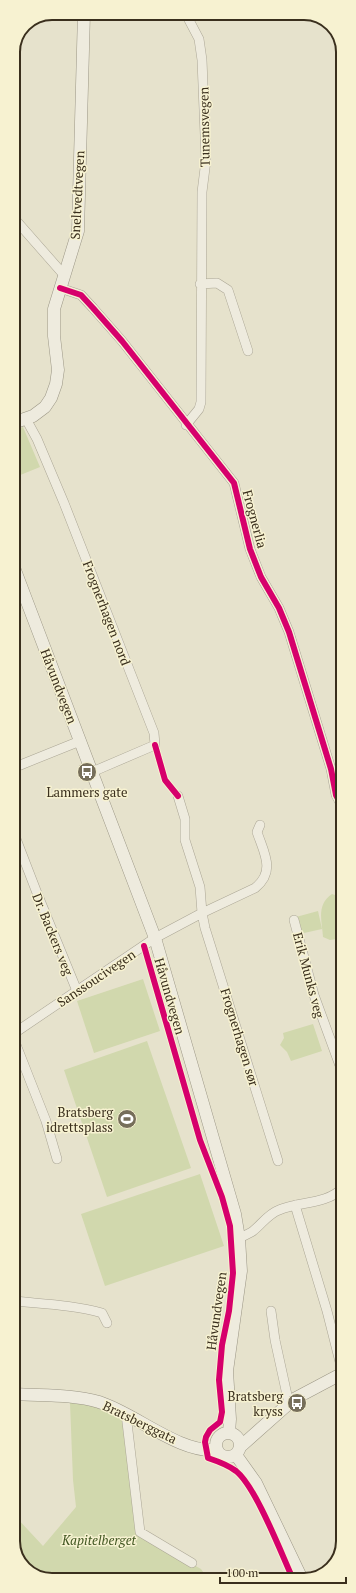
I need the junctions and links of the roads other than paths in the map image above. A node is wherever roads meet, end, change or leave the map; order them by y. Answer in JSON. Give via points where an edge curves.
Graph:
{"nodes":[{"id":1,"x":84,"y":20,"type":"edge"},
{"id":2,"x":189,"y":20,"type":"dead end"},
{"id":3,"x":20,"y":226,"type":"edge"},
{"id":4,"x":64,"y":275,"type":"junction"},
{"id":5,"x":200,"y":284,"type":"junction"},
{"id":6,"x":60,"y":288,"type":"junction"},
{"id":7,"x":248,"y":351,"type":"dead end"},
{"id":8,"x":26,"y":419,"type":"junction"},
{"id":9,"x":20,"y":421,"type":"edge"},
{"id":10,"x":186,"y":425,"type":"junction"},
{"id":11,"x":20,"y":583,"type":"edge"},
{"id":12,"x":80,"y":741,"type":"junction"},
{"id":13,"x":20,"y":765,"type":"edge"},
{"id":14,"x":92,"y":772,"type":"junction"},
{"id":15,"x":178,"y":796,"type":"dead end"},
{"id":16,"x":336,"y":796,"type":"edge"},
{"id":17,"x":260,"y":826,"type":"dead end"},
{"id":18,"x":20,"y":851,"type":"edge"},
{"id":19,"x":202,"y":913,"type":"junction"},
{"id":20,"x":294,"y":920,"type":"dead end"},
{"id":21,"x":155,"y":938,"type":"junction"},
{"id":22,"x":77,"y":990,"type":"junction"},
{"id":23,"x":20,"y":1030,"type":"edge"},
{"id":24,"x":20,"y":1053,"type":"edge"},
{"id":25,"x":336,"y":1055,"type":"edge"},
{"id":26,"x":57,"y":1159,"type":"dead end"},
{"id":27,"x":278,"y":1162,"type":"dead end"},
{"id":28,"x":336,"y":1194,"type":"edge"},
{"id":29,"x":295,"y":1205,"type":"junction"},
{"id":30,"x":239,"y":1238,"type":"junction"},
{"id":31,"x":20,"y":1302,"type":"edge"},
{"id":32,"x":271,"y":1311,"type":"dead end"},
{"id":33,"x":107,"y":1323,"type":"dead end"},
{"id":34,"x":336,"y":1346,"type":"edge"},
{"id":35,"x":336,"y":1377,"type":"edge"},
{"id":36,"x":20,"y":1394,"type":"edge"},
{"id":37,"x":289,"y":1404,"type":"junction"},
{"id":38,"x":126,"y":1414,"type":"junction"},
{"id":39,"x":232,"y":1434,"type":"junction"},
{"id":40,"x":254,"y":1435,"type":"junction"},
{"id":41,"x":216,"y":1450,"type":"junction"},
{"id":42,"x":238,"y":1451,"type":"junction"},
{"id":43,"x":192,"y":1563,"type":"dead end"},
{"id":44,"x":299,"y":1573,"type":"edge"}],
"edges":[{"from":1,"to":4,"type":"main road","name":"Sneltvedtvegen","via":[[78,231]]},
{"from":2,"to":5,"type":"street","name":"Tunemsvegen","via":[[199,39],[202,60],[206,145]]},
{"from":3,"to":4,"type":"street"},
{"from":4,"to":6,"type":"main road","name":"Sneltvedtvegen"},
{"from":5,"to":7,"type":"street","via":[[217,284],[228,290]]},
{"from":5,"to":10,"type":"street","name":"Tunemsvegen","via":[[201,402],[199,409]]},
{"from":6,"to":8,"type":"main road","name":"Sneltvedtvegen","via":[[54,319],[58,370],[56,384],[45,408]]},
{"from":6,"to":10,"type":"street","name":"Frognerlia","via":[[81,295],[93,308],[122,341]]},
{"from":8,"to":9,"type":"main road","name":"Sneltvedtvegen"},
{"from":8,"to":14,"type":"street","name":"Frognerhagen nord","via":[[61,496],[154,733],[155,745]]},
{"from":10,"to":16,"type":"street","name":"Frognerlia","via":[[234,483],[250,549],[289,632],[331,769]]},
{"from":11,"to":12,"type":"main road","name":"Håvundvegen"},
{"from":12,"to":13,"type":"street"},
{"from":12,"to":14,"type":"main road","name":"Håvundvegen"},
{"from":14,"to":21,"type":"main road","name":"Håvundvegen"},
{"from":15,"to":19,"type":"street","via":[[185,819],[185,840],[200,887]]},
{"from":17,"to":19,"type":"street","name":"Sanssoucivegen","via":[[257,832],[267,863],[267,871],[262,882],[255,888]]},
{"from":18,"to":22,"type":"street","name":"Dr. Backers veg"},
{"from":19,"to":21,"type":"street","name":"Sanssoucivegen"},
{"from":19,"to":27,"type":"street","name":"Frognerhagen sør"},
{"from":20,"to":25,"type":"street","name":"Erik Munks veg","via":[[314,995]]},
{"from":21,"to":22,"type":"street","name":"Sanssoucivegen"},
{"from":21,"to":30,"type":"main road","name":"Håvundvegen","via":[[232,1205]]},
{"from":22,"to":23,"type":"street","name":"Sanssoucivegen"},
{"from":24,"to":26,"type":"street","via":[[46,1121]]},
{"from":28,"to":29,"type":"street"},
{"from":29,"to":30,"type":"street","via":[[269,1215],[252,1231]]},
{"from":29,"to":34,"type":"street"},
{"from":30,"to":39,"type":"main road","name":"Håvundvegen","via":[[240,1284],[227,1370]]},
{"from":31,"to":33,"type":"street","via":[[93,1310],[102,1313]]},
{"from":32,"to":37,"type":"street"},
{"from":35,"to":37,"type":"main road"},
{"from":36,"to":38,"type":"main road","name":"Bratsberggata","via":[[91,1400]]},
{"from":37,"to":40,"type":"main road"},
{"from":38,"to":41,"type":"main road","name":"Bratsberggata","via":[[195,1449]]},
{"from":38,"to":43,"type":"street","via":[[140,1532]]},
{"from":39,"to":40,"type":"main road"},
{"from":39,"to":41,"type":"main road","via":[[218,1438]]},
{"from":39,"to":42,"type":"main road","via":[[240,1441]]},
{"from":40,"to":42,"type":"main road"},
{"from":41,"to":42,"type":"main road","via":[[227,1458]]},
{"from":42,"to":44,"type":"main road"}]}
